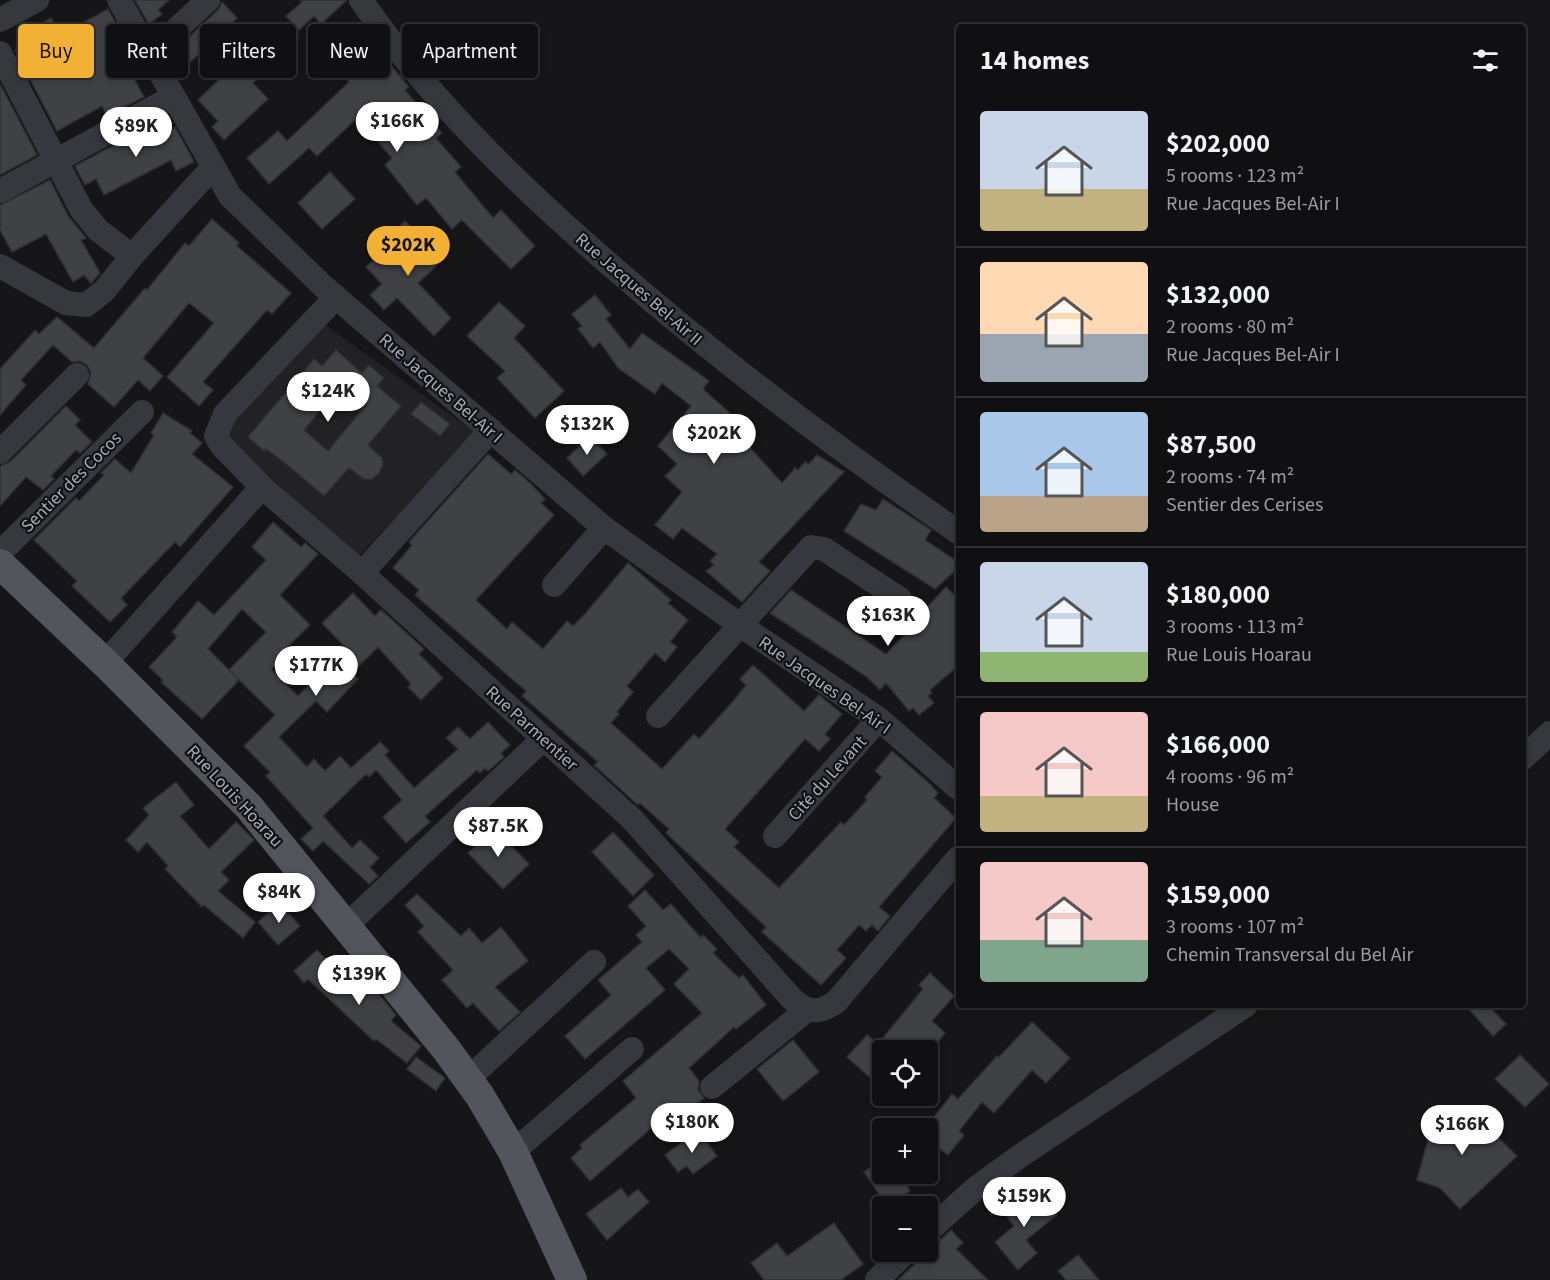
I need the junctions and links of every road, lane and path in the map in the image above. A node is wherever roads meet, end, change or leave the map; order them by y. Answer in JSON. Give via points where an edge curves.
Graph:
{"nodes":[{"id":1,"x":37,"y":0,"type":"edge"},
{"id":2,"x":119,"y":0,"type":"edge"},
{"id":3,"x":208,"y":0,"type":"edge"},
{"id":4,"x":361,"y":0,"type":"edge"},
{"id":5,"x":0,"y":20,"type":"edge"},
{"id":6,"x":132,"y":24,"type":"edge"},
{"id":7,"x":182,"y":24,"type":"edge"},
{"id":8,"x":0,"y":53,"type":"edge"},
{"id":9,"x":162,"y":78,"type":"edge"},
{"id":10,"x":173,"y":97,"type":"junction"},
{"id":11,"x":56,"y":160,"type":"junction"},
{"id":12,"x":212,"y":168,"type":"junction"},
{"id":13,"x":0,"y":191,"type":"edge"},
{"id":14,"x":132,"y":256,"type":"junction"},
{"id":15,"x":0,"y":266,"type":"edge"},
{"id":16,"x":336,"y":297,"type":"junction"},
{"id":17,"x":63,"y":381,"type":"dead end"},
{"id":18,"x":142,"y":412,"type":"dead end"},
{"id":19,"x":491,"y":430,"type":"junction"},
{"id":20,"x":0,"y":452,"type":"edge"},
{"id":21,"x":262,"y":487,"type":"junction"},
{"id":22,"x":604,"y":528,"type":"junction"},
{"id":23,"x":956,"y":531,"type":"edge"},
{"id":24,"x":0,"y":553,"type":"edge"},
{"id":25,"x":0,"y":564,"type":"edge"},
{"id":26,"x":362,"y":573,"type":"junction"},
{"id":27,"x":554,"y":585,"type":"dead end"},
{"id":28,"x":900,"y":599,"type":"dead end"},
{"id":29,"x":740,"y":625,"type":"junction"},
{"id":30,"x":105,"y":663,"type":"junction"},
{"id":31,"x":658,"y":716,"type":"dead end"},
{"id":32,"x":879,"y":719,"type":"junction"},
{"id":33,"x":1550,"y":733,"type":"edge"},
{"id":34,"x":543,"y":739,"type":"junction"},
{"id":35,"x":1526,"y":755,"type":"edge"},
{"id":36,"x":956,"y":786,"type":"edge"},
{"id":37,"x":775,"y":836,"type":"dead end"},
{"id":38,"x":956,"y":860,"type":"edge"},
{"id":39,"x":347,"y":925,"type":"junction"},
{"id":40,"x":594,"y":962,"type":"dead end"},
{"id":41,"x":1232,"y":1009,"type":"edge"},
{"id":42,"x":807,"y":1010,"type":"junction"},
{"id":43,"x":632,"y":1049,"type":"dead end"},
{"id":44,"x":468,"y":1079,"type":"junction"},
{"id":45,"x":712,"y":1087,"type":"dead end"},
{"id":46,"x":513,"y":1152,"type":"junction"},
{"id":47,"x":938,"y":1222,"type":"edge"},
{"id":48,"x":896,"y":1262,"type":"edge"},
{"id":49,"x":572,"y":1280,"type":"edge"},
{"id":50,"x":877,"y":1280,"type":"edge"}],
"edges":[{"from":1,"to":5,"type":"street"},
{"from":2,"to":6,"type":"street","name":"Rue Jacques Bel-Air I"},
{"from":3,"to":7,"type":"street"},
{"from":4,"to":23,"type":"street","name":"Rue Jacques Bel-Air II","via":[[436,96],[560,221],[687,333],[858,463]]},
{"from":8,"to":11,"type":"street"},
{"from":9,"to":10,"type":"street","name":"Rue Jacques Bel-Air I"},
{"from":10,"to":11,"type":"street"},
{"from":10,"to":12,"type":"street","name":"Rue Jacques Bel-Air I"},
{"from":11,"to":13,"type":"street"},
{"from":11,"to":14,"type":"street","via":[[86,215],[98,230]]},
{"from":12,"to":14,"type":"street"},
{"from":12,"to":16,"type":"street","name":"Rue Jacques Bel-Air I","via":[[230,196]]},
{"from":14,"to":15,"type":"street","via":[[94,301],[78,306],[54,298]]},
{"from":16,"to":19,"type":"street","name":"Rue Jacques Bel-Air I"},
{"from":16,"to":21,"type":"street","name":"Rue Parmentier","via":[[218,426],[216,436],[222,446]]},
{"from":17,"to":20,"type":"street"},
{"from":18,"to":24,"type":"street","name":"Sentier des Cocos"},
{"from":19,"to":22,"type":"street","name":"Rue Jacques Bel-Air I"},
{"from":19,"to":26,"type":"street"},
{"from":21,"to":26,"type":"street","name":"Rue Parmentier"},
{"from":21,"to":30,"type":"street"},
{"from":22,"to":27,"type":"street"},
{"from":22,"to":29,"type":"street","name":"Rue Jacques Bel-Air I"},
{"from":25,"to":30,"type":"main road","name":"Rue Louis Hoarau"},
{"from":26,"to":34,"type":"street","name":"Rue Parmentier"},
{"from":28,"to":29,"type":"street","via":[[824,549],[811,547]]},
{"from":29,"to":31,"type":"street"},
{"from":29,"to":32,"type":"street","name":"Rue Jacques Bel-Air I"},
{"from":30,"to":39,"type":"main road","name":"Rue Louis Hoarau","via":[[249,807]]},
{"from":32,"to":36,"type":"street","name":"Rue Jacques Bel-Air I"},
{"from":32,"to":37,"type":"street","name":"Cité du Levant"},
{"from":33,"to":35,"type":"street"},
{"from":34,"to":39,"type":"street"},
{"from":34,"to":42,"type":"street","name":"Rue Parmentier","via":[[633,820],[792,999]]},
{"from":38,"to":42,"type":"street","via":[[836,1002],[823,1011]]},
{"from":39,"to":44,"type":"main road","name":"Rue Louis Hoarau"},
{"from":40,"to":44,"type":"street"},
{"from":41,"to":47,"type":"street","via":[[1020,1156]]},
{"from":42,"to":45,"type":"street"},
{"from":43,"to":46,"type":"street"},
{"from":44,"to":46,"type":"main road","name":"Rue Louis Hoarau"},
{"from":46,"to":49,"type":"main road","name":"Rue Louis Hoarau"},
{"from":48,"to":50,"type":"street"}]}
